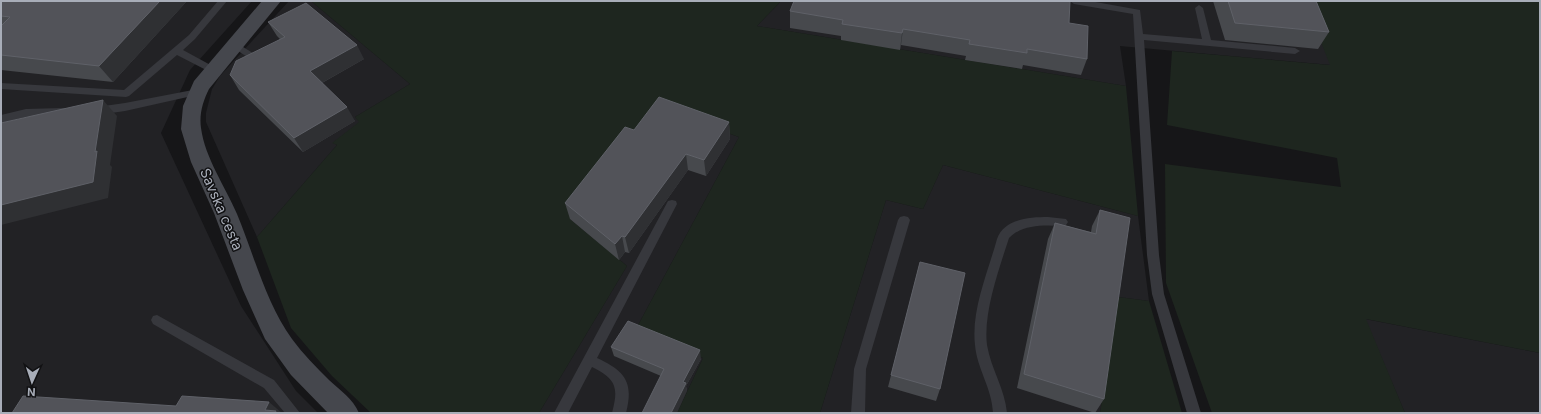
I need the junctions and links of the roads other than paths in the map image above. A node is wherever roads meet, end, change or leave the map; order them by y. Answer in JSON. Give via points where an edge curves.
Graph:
{"nodes":[{"id":1,"x":223,"y":1,"type":"edge"},
{"id":2,"x":272,"y":1,"type":"edge"},
{"id":3,"x":1074,"y":1,"type":"edge"},
{"id":4,"x":1199,"y":8,"type":"dead end"},
{"id":5,"x":1139,"y":37,"type":"junction"},
{"id":6,"x":1207,"y":43,"type":"junction"},
{"id":7,"x":235,"y":45,"type":"junction"},
{"id":8,"x":176,"y":50,"type":"junction"},
{"id":9,"x":1295,"y":51,"type":"dead end"},
{"id":10,"x":258,"y":60,"type":"edge"},
{"id":11,"x":213,"y":70,"type":"junction"},
{"id":12,"x":1,"y":86,"type":"edge"},
{"id":13,"x":198,"y":92,"type":"junction"},
{"id":14,"x":1,"y":119,"type":"edge"},
{"id":15,"x":672,"y":204,"type":"dead end"},
{"id":16,"x":904,"y":220,"type":"dead end"},
{"id":17,"x":1062,"y":222,"type":"dead end"},
{"id":18,"x":157,"y":320,"type":"dead end"},
{"id":19,"x":589,"y":360,"type":"junction"},
{"id":20,"x":293,"y":413,"type":"edge"},
{"id":21,"x":346,"y":413,"type":"edge"},
{"id":22,"x":561,"y":413,"type":"edge"},
{"id":23,"x":619,"y":413,"type":"edge"},
{"id":24,"x":858,"y":413,"type":"edge"},
{"id":25,"x":1000,"y":413,"type":"edge"},
{"id":26,"x":1194,"y":413,"type":"edge"}],
"edges":[{"from":1,"to":8,"type":"lane","via":[[192,37]]},
{"from":2,"to":7,"type":"street","name":"Savska cesta"},
{"from":3,"to":5,"type":"lane","via":[[1137,12]]},
{"from":4,"to":6,"type":"lane"},
{"from":5,"to":6,"type":"lane"},
{"from":5,"to":26,"type":"lane","via":[[1153,255],[1158,294]]},
{"from":6,"to":9,"type":"lane"},
{"from":7,"to":10,"type":"lane"},
{"from":7,"to":11,"type":"street","name":"Savska cesta"},
{"from":8,"to":11,"type":"lane"},
{"from":8,"to":12,"type":"lane","via":[[126,94]]},
{"from":11,"to":13,"type":"street","name":"Savska cesta"},
{"from":13,"to":14,"type":"lane","via":[[125,107],[80,112],[26,113]]},
{"from":13,"to":21,"type":"street","name":"Savska cesta","via":[[191,111],[191,129],[198,153],[265,314],[289,354]]},
{"from":15,"to":19,"type":"lane"},
{"from":16,"to":24,"type":"lane","via":[[860,369]]},
{"from":17,"to":25,"type":"lane","via":[[1031,222],[1016,226],[1005,234],[1001,245],[981,321],[981,345],[995,386]]},
{"from":18,"to":20,"type":"lane","via":[[269,384]]},
{"from":19,"to":22,"type":"lane"},
{"from":19,"to":23,"type":"lane","via":[[612,370],[620,379],[623,388]]}]}
